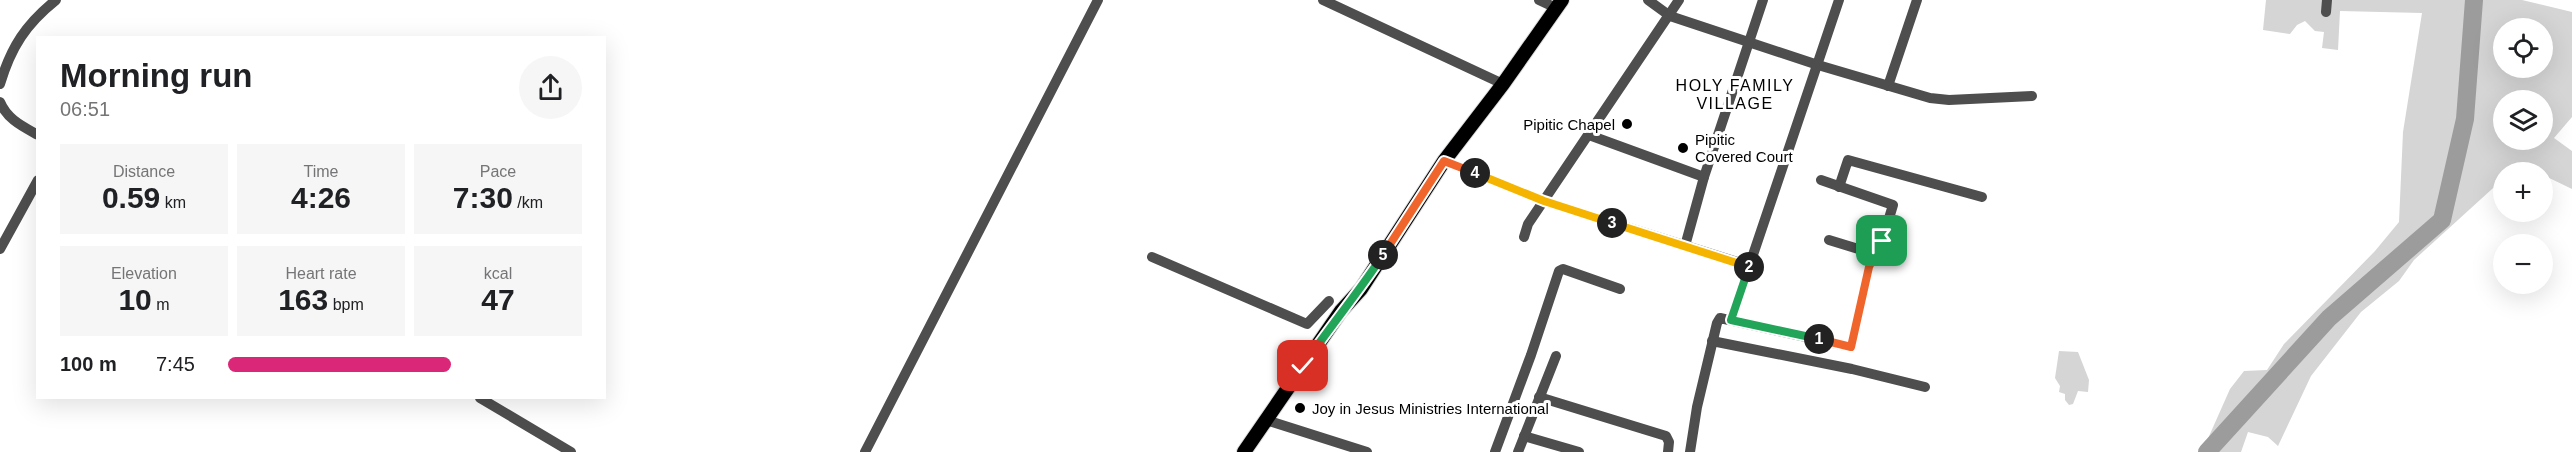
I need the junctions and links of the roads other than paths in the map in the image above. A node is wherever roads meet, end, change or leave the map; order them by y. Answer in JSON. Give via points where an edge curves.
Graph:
{"nodes":[{"id":1,"x":56,"y":0,"type":"edge"},
{"id":2,"x":1098,"y":0,"type":"edge"},
{"id":3,"x":1323,"y":0,"type":"edge"},
{"id":4,"x":1539,"y":0,"type":"edge"},
{"id":5,"x":1648,"y":0,"type":"edge"},
{"id":6,"x":1679,"y":0,"type":"edge"},
{"id":7,"x":1763,"y":0,"type":"edge"},
{"id":8,"x":1839,"y":0,"type":"edge"},
{"id":9,"x":1917,"y":0,"type":"edge"},
{"id":10,"x":2327,"y":0,"type":"edge"},
{"id":11,"x":1559,"y":4,"type":"edge"},
{"id":12,"x":2326,"y":12,"type":"dead end"},
{"id":13,"x":1670,"y":16,"type":"junction"},
{"id":14,"x":1749,"y":43,"type":"junction"},
{"id":15,"x":1818,"y":65,"type":"junction"},
{"id":16,"x":0,"y":84,"type":"edge"},
{"id":17,"x":1503,"y":84,"type":"junction"},
{"id":18,"x":1888,"y":86,"type":"junction"},
{"id":19,"x":2032,"y":96,"type":"dead end"},
{"id":20,"x":0,"y":102,"type":"edge"},
{"id":21,"x":36,"y":134,"type":"edge"},
{"id":22,"x":1589,"y":135,"type":"junction"},
{"id":23,"x":1444,"y":161,"type":"junction"},
{"id":24,"x":1704,"y":177,"type":"junction"},
{"id":25,"x":1821,"y":180,"type":"dead end"},
{"id":26,"x":36,"y":184,"type":"edge"},
{"id":27,"x":1839,"y":187,"type":"junction"},
{"id":28,"x":1982,"y":197,"type":"dead end"},
{"id":29,"x":1544,"y":201,"type":"junction"},
{"id":30,"x":1524,"y":237,"type":"dead end"},
{"id":31,"x":1830,"y":240,"type":"dead end"},
{"id":32,"x":1685,"y":246,"type":"junction"},
{"id":33,"x":0,"y":249,"type":"edge"},
{"id":34,"x":1878,"y":255,"type":"junction"},
{"id":35,"x":1152,"y":257,"type":"dead end"},
{"id":36,"x":1750,"y":266,"type":"junction"},
{"id":37,"x":1620,"y":289,"type":"dead end"},
{"id":38,"x":1329,"y":301,"type":"dead end"},
{"id":39,"x":1731,"y":320,"type":"junction"},
{"id":40,"x":1712,"y":341,"type":"junction"},
{"id":41,"x":1556,"y":356,"type":"dead end"},
{"id":42,"x":1925,"y":387,"type":"dead end"},
{"id":43,"x":1539,"y":397,"type":"junction"},
{"id":44,"x":482,"y":399,"type":"edge"},
{"id":45,"x":1266,"y":420,"type":"junction"},
{"id":46,"x":1524,"y":436,"type":"junction"},
{"id":47,"x":571,"y":452,"type":"edge"},
{"id":48,"x":865,"y":452,"type":"edge"},
{"id":49,"x":1244,"y":452,"type":"edge"},
{"id":50,"x":1367,"y":452,"type":"edge"},
{"id":51,"x":1495,"y":452,"type":"edge"},
{"id":52,"x":1518,"y":452,"type":"edge"},
{"id":53,"x":1579,"y":452,"type":"edge"},
{"id":54,"x":1668,"y":452,"type":"edge"},
{"id":55,"x":1690,"y":452,"type":"edge"}],
"edges":[{"from":1,"to":16,"type":"street","via":[[23,33],[8,58]]},
{"from":2,"to":48,"type":"street"},
{"from":3,"to":17,"type":"street"},
{"from":4,"to":11,"type":"street"},
{"from":5,"to":13,"type":"street"},
{"from":6,"to":13,"type":"street"},
{"from":7,"to":14,"type":"street"},
{"from":8,"to":15,"type":"street"},
{"from":9,"to":18,"type":"street"},
{"from":10,"to":12,"type":"street"},
{"from":11,"to":17,"type":"main road"},
{"from":13,"to":14,"type":"street"},
{"from":13,"to":22,"type":"street"},
{"from":14,"to":15,"type":"street"},
{"from":14,"to":24,"type":"street"},
{"from":15,"to":18,"type":"street"},
{"from":15,"to":36,"type":"street"},
{"from":17,"to":23,"type":"main road"},
{"from":18,"to":19,"type":"street","via":[[1949,100]]},
{"from":20,"to":21,"type":"street","via":[[14,121]]},
{"from":22,"to":24,"type":"street"},
{"from":22,"to":29,"type":"street"},
{"from":23,"to":29,"type":"street"},
{"from":23,"to":45,"type":"main road","via":[[1361,289],[1341,311]]},
{"from":24,"to":32,"type":"street"},
{"from":25,"to":27,"type":"street"},
{"from":26,"to":33,"type":"street"},
{"from":27,"to":28,"type":"street","via":[[1848,160]]},
{"from":27,"to":34,"type":"street","via":[[1893,205]]},
{"from":29,"to":30,"type":"street"},
{"from":29,"to":32,"type":"street"},
{"from":31,"to":34,"type":"street"},
{"from":32,"to":36,"type":"street"},
{"from":34,"to":39,"type":"street","via":[[1869,267],[1851,347]]},
{"from":35,"to":38,"type":"street","via":[[1307,324]]},
{"from":36,"to":39,"type":"street"},
{"from":37,"to":51,"type":"street","via":[[1559,271]]},
{"from":39,"to":40,"type":"street","via":[[1720,318]]},
{"from":40,"to":42,"type":"street"},
{"from":40,"to":55,"type":"street"},
{"from":41,"to":43,"type":"street"},
{"from":43,"to":46,"type":"street"},
{"from":43,"to":54,"type":"street","via":[[1666,436]]},
{"from":44,"to":47,"type":"street"},
{"from":45,"to":49,"type":"main road"},
{"from":45,"to":50,"type":"street"},
{"from":46,"to":52,"type":"street"},
{"from":46,"to":53,"type":"street"}]}
